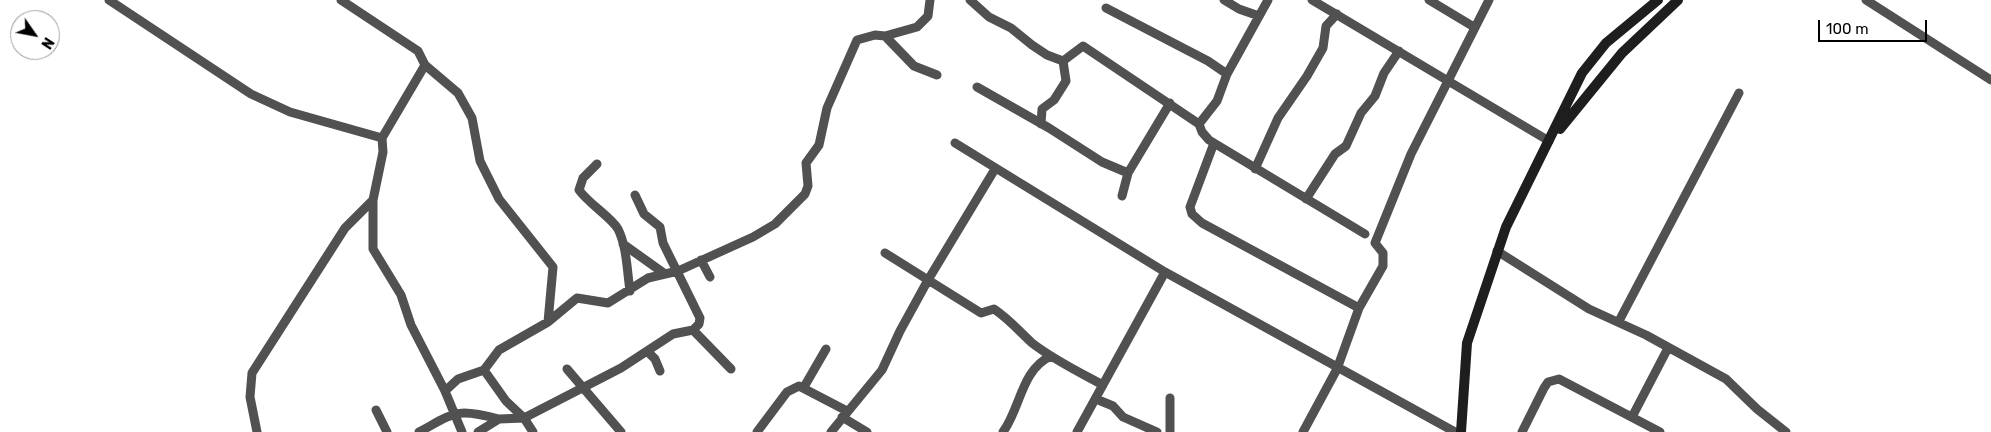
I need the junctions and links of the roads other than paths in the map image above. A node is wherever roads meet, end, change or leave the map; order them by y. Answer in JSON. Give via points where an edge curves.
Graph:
{"nodes":[{"id":1,"x":109,"y":0,"type":"edge"},
{"id":2,"x":341,"y":0,"type":"edge"},
{"id":3,"x":930,"y":0,"type":"edge"},
{"id":4,"x":970,"y":0,"type":"edge"},
{"id":5,"x":1224,"y":0,"type":"edge"},
{"id":6,"x":1268,"y":0,"type":"edge"},
{"id":7,"x":1312,"y":0,"type":"edge"},
{"id":8,"x":1429,"y":0,"type":"edge"},
{"id":9,"x":1489,"y":0,"type":"edge"},
{"id":10,"x":1658,"y":0,"type":"edge"},
{"id":11,"x":1678,"y":0,"type":"edge"},
{"id":12,"x":1866,"y":0,"type":"edge"},
{"id":13,"x":1106,"y":8,"type":"dead end"},
{"id":14,"x":1337,"y":14,"type":"junction"},
{"id":15,"x":1259,"y":16,"type":"junction"},
{"id":16,"x":1474,"y":26,"type":"junction"},
{"id":17,"x":885,"y":36,"type":"junction"},
{"id":18,"x":1606,"y":44,"type":"junction"},
{"id":19,"x":1399,"y":51,"type":"junction"},
{"id":20,"x":1622,"y":53,"type":"junction"},
{"id":21,"x":1063,"y":61,"type":"junction"},
{"id":22,"x":425,"y":65,"type":"junction"},
{"id":23,"x":1227,"y":74,"type":"junction"},
{"id":24,"x":937,"y":75,"type":"dead end"},
{"id":25,"x":1991,"y":80,"type":"edge"},
{"id":26,"x":1448,"y":81,"type":"junction"},
{"id":27,"x":977,"y":87,"type":"dead end"},
{"id":28,"x":1738,"y":93,"type":"dead end"},
{"id":29,"x":1170,"y":104,"type":"junction"},
{"id":30,"x":1041,"y":124,"type":"junction"},
{"id":31,"x":1199,"y":124,"type":"junction"},
{"id":32,"x":382,"y":138,"type":"junction"},
{"id":33,"x":1549,"y":141,"type":"junction"},
{"id":34,"x":955,"y":143,"type":"dead end"},
{"id":35,"x":1214,"y":143,"type":"junction"},
{"id":36,"x":597,"y":164,"type":"dead end"},
{"id":37,"x":995,"y":169,"type":"junction"},
{"id":38,"x":1255,"y":169,"type":"junction"},
{"id":39,"x":1128,"y":173,"type":"junction"},
{"id":40,"x":635,"y":195,"type":"dead end"},
{"id":41,"x":1122,"y":196,"type":"dead end"},
{"id":42,"x":1306,"y":199,"type":"junction"},
{"id":43,"x":374,"y":200,"type":"junction"},
{"id":44,"x":1365,"y":234,"type":"dead end"},
{"id":45,"x":623,"y":244,"type":"junction"},
{"id":46,"x":1497,"y":251,"type":"junction"},
{"id":47,"x":885,"y":253,"type":"dead end"},
{"id":48,"x":702,"y":260,"type":"junction"},
{"id":49,"x":678,"y":270,"type":"junction"},
{"id":50,"x":1165,"y":272,"type":"junction"},
{"id":51,"x":665,"y":274,"type":"junction"},
{"id":52,"x":710,"y":277,"type":"dead end"},
{"id":53,"x":928,"y":280,"type":"junction"},
{"id":54,"x":630,"y":291,"type":"junction"},
{"id":55,"x":1359,"y":308,"type":"junction"},
{"id":56,"x":1619,"y":321,"type":"junction"},
{"id":57,"x":548,"y":322,"type":"junction"},
{"id":58,"x":693,"y":330,"type":"junction"},
{"id":59,"x":1668,"y":348,"type":"junction"},
{"id":60,"x":826,"y":349,"type":"dead end"},
{"id":61,"x":647,"y":351,"type":"junction"},
{"id":62,"x":1051,"y":356,"type":"junction"},
{"id":63,"x":566,"y":369,"type":"dead end"},
{"id":64,"x":731,"y":369,"type":"dead end"},
{"id":65,"x":1337,"y":369,"type":"junction"},
{"id":66,"x":484,"y":370,"type":"junction"},
{"id":67,"x":660,"y":371,"type":"dead end"},
{"id":68,"x":1103,"y":385,"type":"junction"},
{"id":69,"x":804,"y":387,"type":"junction"},
{"id":70,"x":585,"y":388,"type":"junction"},
{"id":71,"x":445,"y":391,"type":"junction"},
{"id":72,"x":1170,"y":398,"type":"dead end"},
{"id":73,"x":1096,"y":399,"type":"junction"},
{"id":74,"x":376,"y":410,"type":"dead end"},
{"id":75,"x":455,"y":413,"type":"junction"},
{"id":76,"x":844,"y":414,"type":"junction"},
{"id":77,"x":1632,"y":417,"type":"junction"},
{"id":78,"x":524,"y":418,"type":"junction"},
{"id":79,"x":499,"y":419,"type":"junction"},
{"id":80,"x":1645,"y":428,"type":"edge"},
{"id":81,"x":257,"y":432,"type":"edge"},
{"id":82,"x":387,"y":432,"type":"edge"},
{"id":83,"x":419,"y":432,"type":"edge"},
{"id":84,"x":462,"y":432,"type":"edge"},
{"id":85,"x":478,"y":432,"type":"edge"},
{"id":86,"x":533,"y":432,"type":"edge"},
{"id":87,"x":621,"y":432,"type":"edge"},
{"id":88,"x":757,"y":432,"type":"edge"},
{"id":89,"x":830,"y":432,"type":"edge"},
{"id":90,"x":867,"y":432,"type":"edge"},
{"id":91,"x":1003,"y":432,"type":"edge"},
{"id":92,"x":1078,"y":432,"type":"edge"},
{"id":93,"x":1157,"y":432,"type":"edge"},
{"id":94,"x":1170,"y":432,"type":"edge"},
{"id":95,"x":1303,"y":432,"type":"edge"},
{"id":96,"x":1455,"y":432,"type":"edge"},
{"id":97,"x":1461,"y":432,"type":"edge"},
{"id":98,"x":1522,"y":432,"type":"edge"},
{"id":99,"x":1660,"y":432,"type":"edge"},
{"id":100,"x":1786,"y":432,"type":"edge"}],
"edges":[{"from":1,"to":32,"type":"street","via":[[251,94],[290,112]]},
{"from":2,"to":22,"type":"street","via":[[418,51]]},
{"from":3,"to":17,"type":"street","via":[[928,16],[917,27]]},
{"from":4,"to":21,"type":"street","via":[[989,17],[1047,55]]},
{"from":5,"to":15,"type":"street"},
{"from":6,"to":15,"type":"street"},
{"from":7,"to":14,"type":"street"},
{"from":8,"to":16,"type":"street"},
{"from":9,"to":16,"type":"street"},
{"from":10,"to":18,"type":"street"},
{"from":11,"to":20,"type":"street"},
{"from":12,"to":25,"type":"street"},
{"from":13,"to":23,"type":"street"},
{"from":14,"to":19,"type":"street"},
{"from":14,"to":38,"type":"street","via":[[1326,26],[1323,48],[1308,76],[1278,118]]},
{"from":15,"to":23,"type":"street"},
{"from":16,"to":26,"type":"street"},
{"from":17,"to":24,"type":"street","via":[[914,66]]},
{"from":17,"to":48,"type":"street","via":[[874,34],[857,40],[827,108],[819,145],[806,163],[806,194],[775,224]]},
{"from":18,"to":20,"type":"street"},
{"from":18,"to":33,"type":"street","via":[[1582,73]]},
{"from":19,"to":26,"type":"street"},
{"from":19,"to":42,"type":"street","via":[[1384,73],[1375,96],[1360,112],[1346,146],[1335,154]]},
{"from":20,"to":33,"type":"street"},
{"from":21,"to":29,"type":"street","via":[[1082,46]]},
{"from":21,"to":30,"type":"street","via":[[1066,81],[1054,100],[1042,109]]},
{"from":22,"to":32,"type":"street"},
{"from":22,"to":57,"type":"street","via":[[458,93],[472,118],[480,161],[499,199],[553,267]]},
{"from":23,"to":31,"type":"street","via":[[1217,101]]},
{"from":26,"to":33,"type":"street"},
{"from":26,"to":55,"type":"street","via":[[1415,146],[1375,243],[1383,254],[1383,266]]},
{"from":27,"to":30,"type":"street"},
{"from":28,"to":56,"type":"street"},
{"from":29,"to":31,"type":"street"},
{"from":29,"to":39,"type":"street"},
{"from":30,"to":39,"type":"street","via":[[1102,162]]},
{"from":31,"to":35,"type":"street","via":[[1202,132]]},
{"from":32,"to":43,"type":"street","via":[[383,152]]},
{"from":33,"to":46,"type":"street"},
{"from":34,"to":37,"type":"street"},
{"from":35,"to":38,"type":"street"},
{"from":35,"to":55,"type":"street","via":[[1190,206],[1192,214],[1202,223]]},
{"from":36,"to":45,"type":"street","via":[[583,178],[579,190],[617,228]]},
{"from":37,"to":50,"type":"street"},
{"from":37,"to":53,"type":"street"},
{"from":38,"to":42,"type":"street"},
{"from":39,"to":41,"type":"street"},
{"from":40,"to":49,"type":"street","via":[[644,214],[660,227],[663,244]]},
{"from":42,"to":44,"type":"street"},
{"from":43,"to":71,"type":"street","via":[[373,249],[400,295],[411,325]]},
{"from":43,"to":81,"type":"street","via":[[345,228],[252,374],[250,397]]},
{"from":45,"to":51,"type":"street"},
{"from":45,"to":54,"type":"street"},
{"from":46,"to":56,"type":"street","via":[[1589,309]]},
{"from":46,"to":97,"type":"street","via":[[1467,343]]},
{"from":47,"to":53,"type":"street"},
{"from":48,"to":49,"type":"street"},
{"from":48,"to":52,"type":"street"},
{"from":49,"to":51,"type":"street"},
{"from":49,"to":58,"type":"street","via":[[700,318]]},
{"from":50,"to":65,"type":"street"},
{"from":50,"to":68,"type":"street"},
{"from":51,"to":54,"type":"street","via":[[648,278]]},
{"from":53,"to":62,"type":"street","via":[[982,313],[994,309]]},
{"from":53,"to":76,"type":"street","via":[[882,370]]},
{"from":54,"to":57,"type":"street","via":[[608,303],[577,298]]},
{"from":55,"to":65,"type":"street"},
{"from":56,"to":59,"type":"street"},
{"from":57,"to":66,"type":"street","via":[[499,350]]},
{"from":58,"to":61,"type":"street","via":[[673,334]]},
{"from":58,"to":64,"type":"street"},
{"from":59,"to":77,"type":"street"},
{"from":59,"to":100,"type":"street","via":[[1726,379]]},
{"from":60,"to":69,"type":"street"},
{"from":61,"to":67,"type":"street","via":[[655,358]]},
{"from":61,"to":70,"type":"street"},
{"from":62,"to":68,"type":"street"},
{"from":62,"to":91,"type":"street","via":[[1038,362],[1029,374],[1020,402]]},
{"from":63,"to":70,"type":"street"},
{"from":65,"to":95,"type":"street"},
{"from":65,"to":96,"type":"street"},
{"from":66,"to":71,"type":"street","via":[[458,379]]},
{"from":66,"to":78,"type":"street","via":[[506,401]]},
{"from":68,"to":73,"type":"street"},
{"from":69,"to":76,"type":"street"},
{"from":69,"to":88,"type":"street","via":[[787,392]]},
{"from":70,"to":78,"type":"street"},
{"from":70,"to":87,"type":"street"},
{"from":71,"to":75,"type":"street"},
{"from":72,"to":94,"type":"street"},
{"from":73,"to":92,"type":"street"},
{"from":73,"to":93,"type":"street","via":[[1113,406],[1123,417]]},
{"from":74,"to":82,"type":"street"},
{"from":75,"to":79,"type":"street","via":[[470,412]]},
{"from":75,"to":83,"type":"street"},
{"from":75,"to":84,"type":"street"},
{"from":76,"to":89,"type":"street"},
{"from":76,"to":90,"type":"street"},
{"from":77,"to":80,"type":"street"},
{"from":77,"to":98,"type":"street","via":[[1569,383],[1553,380],[1544,388]]},
{"from":78,"to":79,"type":"street"},
{"from":78,"to":86,"type":"street"},
{"from":79,"to":85,"type":"street"},
{"from":80,"to":99,"type":"street"}]}
